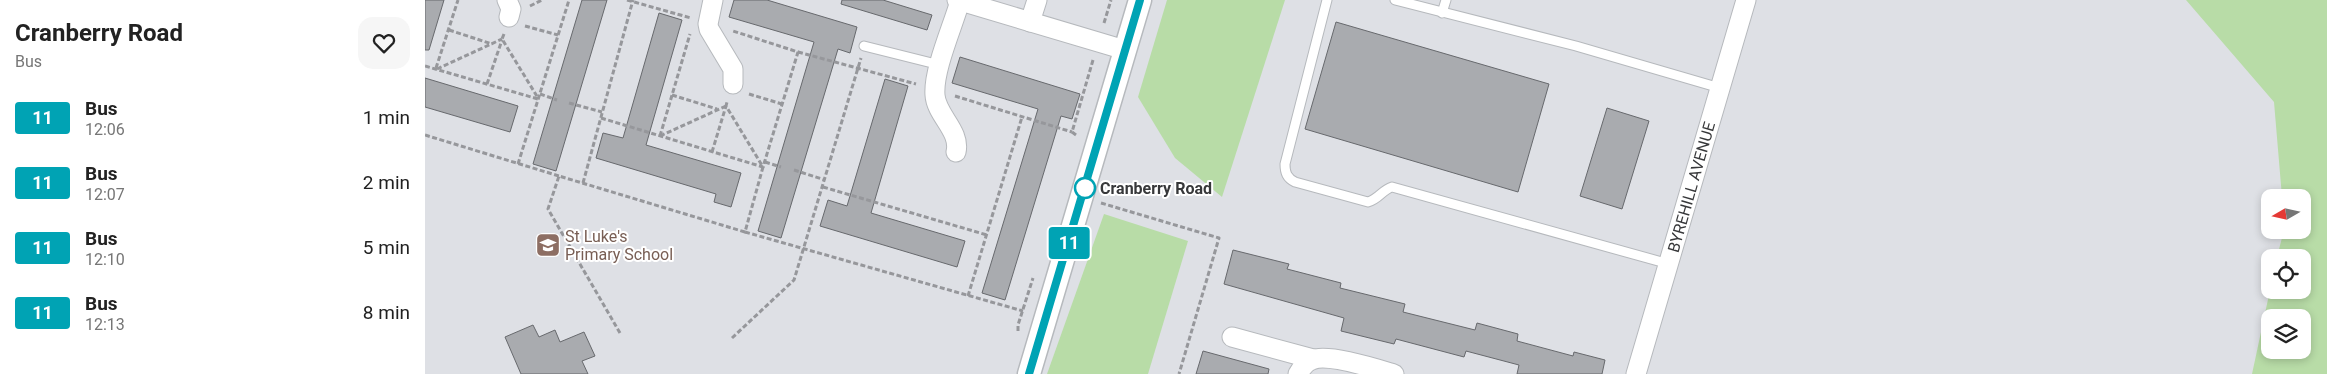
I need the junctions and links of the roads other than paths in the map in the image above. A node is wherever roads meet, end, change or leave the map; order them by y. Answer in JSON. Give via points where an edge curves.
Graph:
{"nodes":[{"id":1,"x":713,"y":0,"type":"edge"},
{"id":2,"x":959,"y":0,"type":"edge"},
{"id":3,"x":1037,"y":0,"type":"edge"},
{"id":4,"x":1140,"y":0,"type":"edge"},
{"id":5,"x":1327,"y":0,"type":"edge"},
{"id":6,"x":1395,"y":0,"type":"edge"},
{"id":7,"x":1446,"y":0,"type":"edge"},
{"id":8,"x":1746,"y":0,"type":"edge"},
{"id":9,"x":1442,"y":13,"type":"junction"},
{"id":10,"x":1030,"y":22,"type":"junction"},
{"id":11,"x":864,"y":46,"type":"road end"},
{"id":12,"x":1125,"y":50,"type":"junction"},
{"id":13,"x":940,"y":66,"type":"junction"},
{"id":14,"x":732,"y":87,"type":"road end"},
{"id":15,"x":1720,"y":88,"type":"junction"},
{"id":16,"x":956,"y":152,"type":"dead end"},
{"id":17,"x":1669,"y":264,"type":"junction"},
{"id":18,"x":1232,"y":337,"type":"dead end"},
{"id":19,"x":1313,"y":359,"type":"junction"},
{"id":20,"x":1029,"y":374,"type":"edge"},
{"id":21,"x":1298,"y":374,"type":"edge"},
{"id":22,"x":1393,"y":374,"type":"edge"},
{"id":23,"x":1636,"y":374,"type":"edge"}],
"edges":[{"from":1,"to":14,"type":"street","via":[[701,22],[713,35],[733,69]]},
{"from":2,"to":10,"type":"street"},
{"from":2,"to":13,"type":"street"},
{"from":3,"to":10,"type":"street"},
{"from":4,"to":12,"type":"street"},
{"from":5,"to":17,"type":"lane","via":[[1285,164],[1289,179],[1368,202],[1376,200],[1386,188],[1392,187]]},
{"from":6,"to":9,"type":"lane"},
{"from":7,"to":9,"type":"lane"},
{"from":8,"to":15,"type":"street","name":"BYREHILL AVENUE"},
{"from":9,"to":15,"type":"lane","via":[[1576,46]]},
{"from":10,"to":12,"type":"street"},
{"from":11,"to":13,"type":"lane"},
{"from":12,"to":20,"type":"street"},
{"from":13,"to":16,"type":"street","via":[[936,103],[957,141]]},
{"from":15,"to":17,"type":"street","name":"BYREHILL AVENUE"},
{"from":17,"to":23,"type":"street","name":"BYREHILL AVENUE"},
{"from":18,"to":19,"type":"street"},
{"from":19,"to":21,"type":"street"},
{"from":19,"to":22,"type":"street","via":[[1328,358]]}]}
